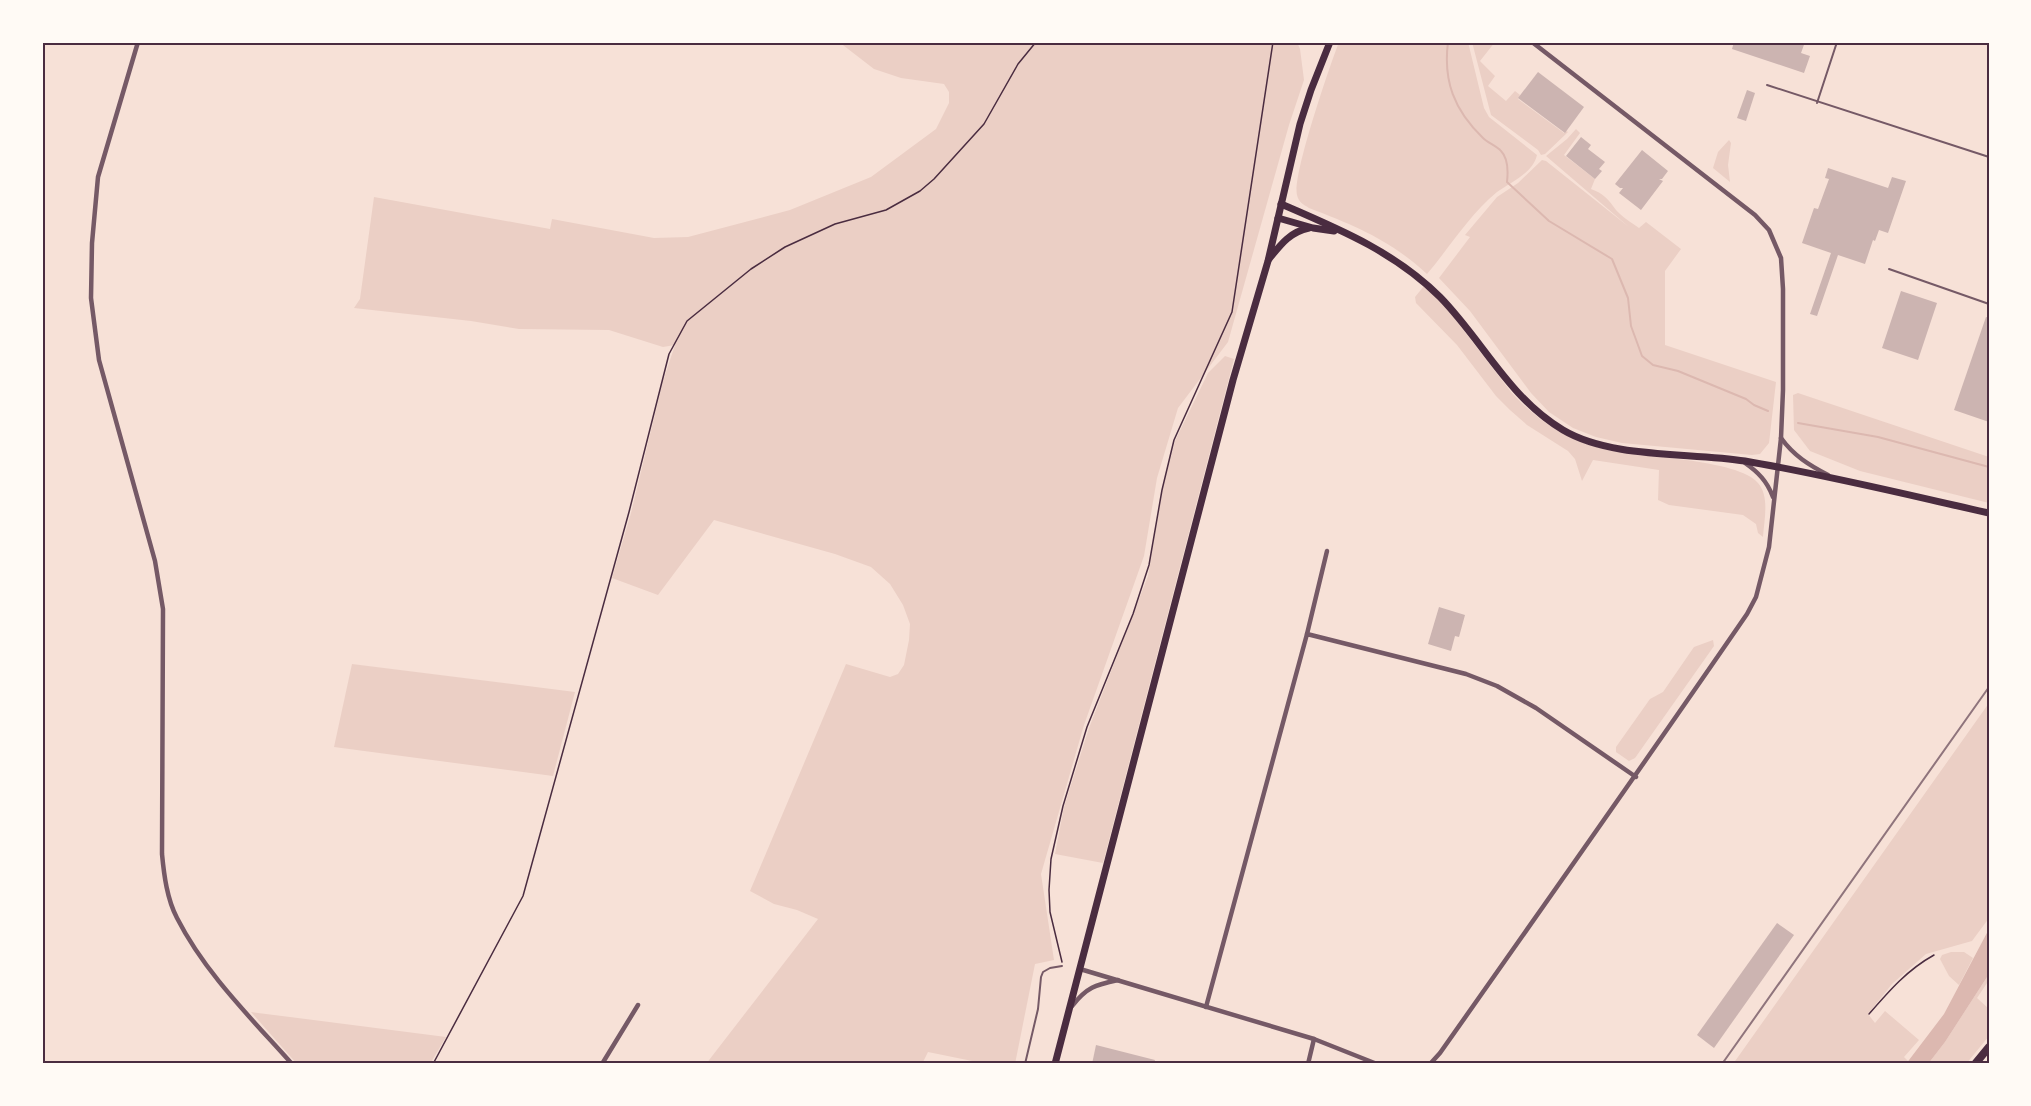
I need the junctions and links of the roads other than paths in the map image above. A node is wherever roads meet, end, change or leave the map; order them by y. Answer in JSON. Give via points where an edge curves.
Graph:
{"nodes":[{"id":1,"x":138,"y":42,"type":"edge"},
{"id":2,"x":1330,"y":42,"type":"edge"},
{"id":3,"x":1532,"y":42,"type":"edge"},
{"id":4,"x":1837,"y":42,"type":"edge"},
{"id":5,"x":1767,"y":85,"type":"dead end"},
{"id":6,"x":1817,"y":103,"type":"junction"},
{"id":7,"x":1989,"y":157,"type":"edge"},
{"id":8,"x":1281,"y":204,"type":"junction"},
{"id":9,"x":1278,"y":218,"type":"junction"},
{"id":10,"x":1313,"y":228,"type":"junction"},
{"id":11,"x":1340,"y":232,"type":"junction"},
{"id":12,"x":1268,"y":261,"type":"junction"},
{"id":13,"x":1889,"y":268,"type":"dead end"},
{"id":14,"x":1989,"y":304,"type":"edge"},
{"id":15,"x":1781,"y":438,"type":"junction"},
{"id":16,"x":1742,"y":461,"type":"junction"},
{"id":17,"x":1778,"y":468,"type":"junction"},
{"id":18,"x":1836,"y":480,"type":"junction"},
{"id":19,"x":1774,"y":500,"type":"junction"},
{"id":20,"x":1989,"y":513,"type":"edge"},
{"id":21,"x":1327,"y":551,"type":"dead end"},
{"id":22,"x":1308,"y":634,"type":"junction"},
{"id":23,"x":1636,"y":777,"type":"junction"},
{"id":24,"x":1062,"y":966,"type":"road end"},
{"id":25,"x":1080,"y":969,"type":"junction"},
{"id":26,"x":1119,"y":980,"type":"junction"},
{"id":27,"x":638,"y":1005,"type":"dead end"},
{"id":28,"x":1206,"y":1007,"type":"junction"},
{"id":29,"x":1069,"y":1010,"type":"junction"},
{"id":30,"x":1314,"y":1039,"type":"junction"},
{"id":31,"x":1989,"y":1047,"type":"edge"},
{"id":32,"x":292,"y":1064,"type":"edge"},
{"id":33,"x":602,"y":1064,"type":"edge"},
{"id":34,"x":1024,"y":1064,"type":"edge"},
{"id":35,"x":1055,"y":1064,"type":"edge"},
{"id":36,"x":1308,"y":1064,"type":"edge"},
{"id":37,"x":1377,"y":1064,"type":"edge"},
{"id":38,"x":1430,"y":1064,"type":"edge"},
{"id":39,"x":1975,"y":1064,"type":"edge"}],
"edges":[{"from":1,"to":32,"type":"street","via":[[98,177],[91,298],[99,360],[155,561],[162,609],[165,878],[176,916],[192,944],[226,990]]},
{"from":2,"to":8,"type":"main road","via":[[1300,124]]},
{"from":3,"to":15,"type":"street","via":[[1755,215],[1769,230],[1781,258],[1783,289]]},
{"from":4,"to":6,"type":"lane"},
{"from":5,"to":6,"type":"lane"},
{"from":6,"to":7,"type":"lane"},
{"from":8,"to":9,"type":"main road"},
{"from":8,"to":11,"type":"main road"},
{"from":9,"to":10,"type":"main road"},
{"from":9,"to":12,"type":"main road"},
{"from":10,"to":11,"type":"main road"},
{"from":10,"to":12,"type":"main road","via":[[1285,239]]},
{"from":11,"to":16,"type":"main road","via":[[1373,246],[1415,274],[1459,319],[1517,394],[1564,431],[1615,448]]},
{"from":12,"to":25,"type":"main road","via":[[1227,402]]},
{"from":13,"to":14,"type":"lane"},
{"from":15,"to":17,"type":"street"},
{"from":15,"to":18,"type":"street","via":[[1802,461]]},
{"from":16,"to":17,"type":"main road"},
{"from":16,"to":19,"type":"street","via":[[1759,473]]},
{"from":17,"to":18,"type":"main road"},
{"from":17,"to":19,"type":"street"},
{"from":18,"to":20,"type":"main road"},
{"from":19,"to":23,"type":"street","via":[[1769,547],[1756,597]]},
{"from":21,"to":22,"type":"street"},
{"from":22,"to":23,"type":"street","via":[[1466,674],[1497,686]]},
{"from":22,"to":28,"type":"street"},
{"from":23,"to":38,"type":"street"},
{"from":24,"to":34,"type":"lane","via":[[1050,968],[1041,977],[1038,1009]]},
{"from":25,"to":26,"type":"street"},
{"from":25,"to":29,"type":"main road"},
{"from":26,"to":28,"type":"street"},
{"from":26,"to":29,"type":"street","via":[[1088,988]]},
{"from":27,"to":33,"type":"street"},
{"from":28,"to":30,"type":"street"},
{"from":29,"to":35,"type":"main road"},
{"from":30,"to":36,"type":"street"},
{"from":30,"to":37,"type":"street"},
{"from":31,"to":39,"type":"main road"}]}
